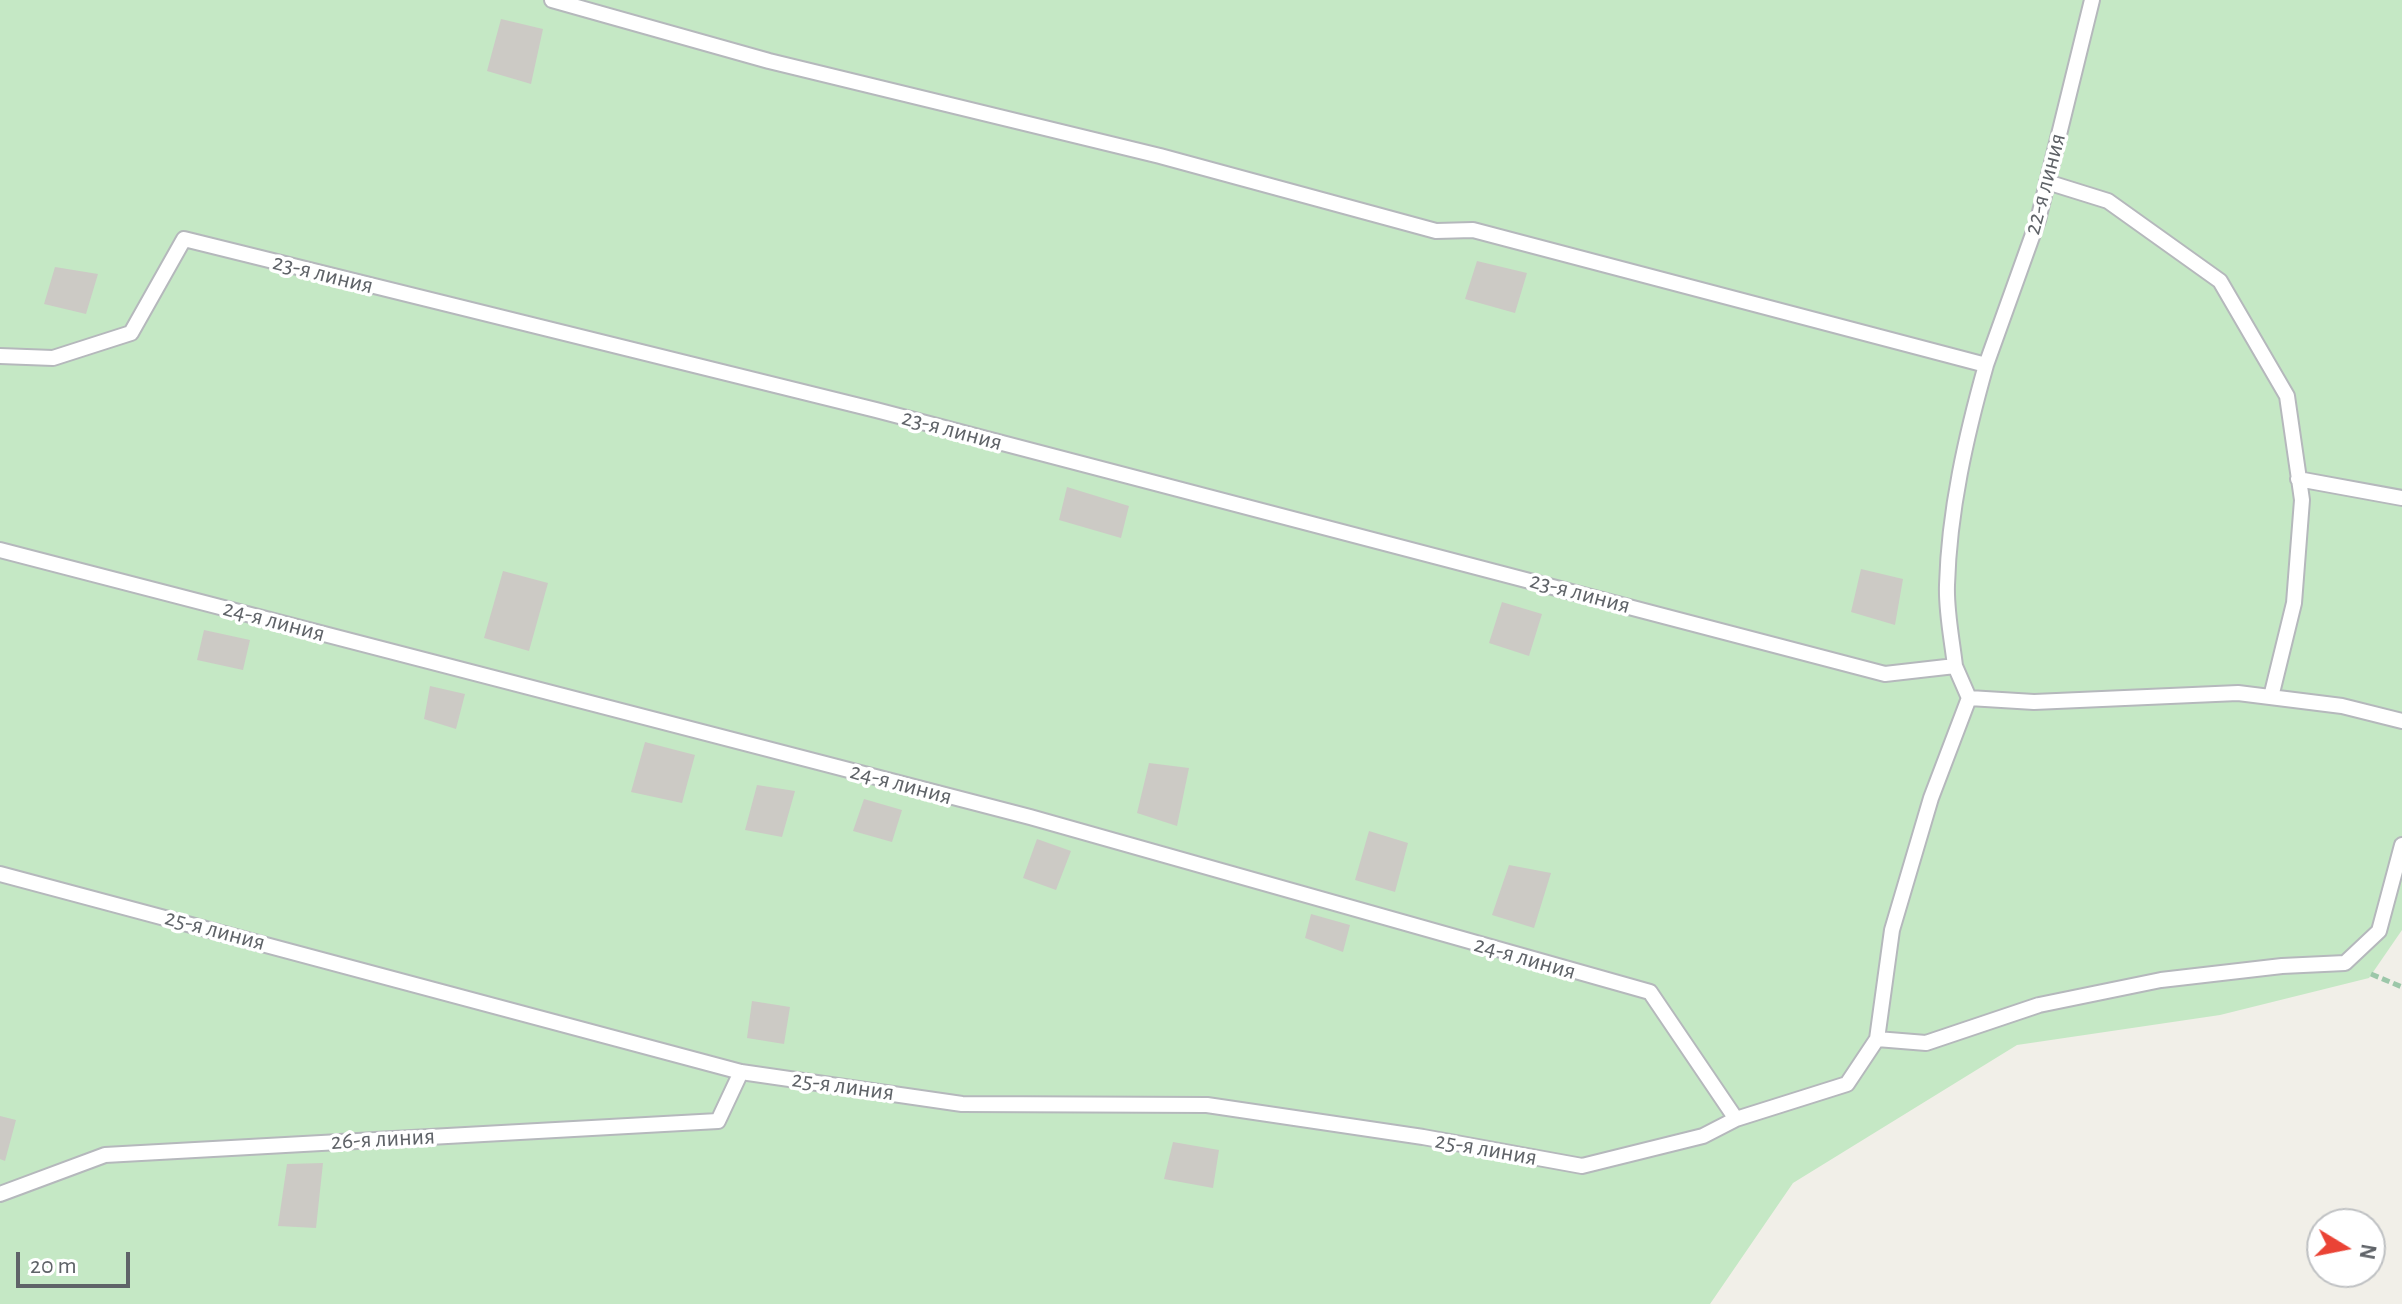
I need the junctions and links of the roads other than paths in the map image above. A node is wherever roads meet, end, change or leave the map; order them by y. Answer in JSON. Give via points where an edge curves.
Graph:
{"nodes":[{"id":1,"x":552,"y":0,"type":"edge"},
{"id":2,"x":2092,"y":0,"type":"edge"},
{"id":3,"x":2047,"y":182,"type":"junction"},
{"id":4,"x":0,"y":356,"type":"edge"},
{"id":5,"x":1986,"y":365,"type":"junction"},
{"id":6,"x":2298,"y":479,"type":"junction"},
{"id":7,"x":2402,"y":498,"type":"edge"},
{"id":8,"x":0,"y":550,"type":"edge"},
{"id":9,"x":1955,"y":666,"type":"junction"},
{"id":10,"x":2271,"y":697,"type":"junction"},
{"id":11,"x":1969,"y":698,"type":"junction"},
{"id":12,"x":2402,"y":721,"type":"edge"},
{"id":13,"x":2402,"y":845,"type":"edge"},
{"id":14,"x":0,"y":874,"type":"edge"},
{"id":15,"x":1877,"y":1039,"type":"junction"},
{"id":16,"x":741,"y":1072,"type":"junction"},
{"id":17,"x":1736,"y":1119,"type":"junction"},
{"id":18,"x":0,"y":1194,"type":"edge"}],
"edges":[{"from":1,"to":5,"type":"lane","via":[[769,61],[1160,156],[1436,231],[1473,230]]},
{"from":2,"to":3,"type":"lane","name":"22-я линия"},
{"from":3,"to":5,"type":"lane","name":"22-я линия"},
{"from":3,"to":6,"type":"lane","via":[[2108,201],[2220,281],[2287,396]]},
{"from":4,"to":9,"type":"lane","name":"23-я линия","via":[[53,358],[131,333],[184,239],[876,410],[1885,674]]},
{"from":5,"to":9,"type":"lane","via":[[1956,492],[1947,587]]},
{"from":6,"to":7,"type":"lane"},
{"from":6,"to":10,"type":"lane","via":[[2302,500],[2294,603]]},
{"from":8,"to":17,"type":"lane","name":"24-я линия","via":[[1030,817],[1650,992]]},
{"from":9,"to":11,"type":"lane"},
{"from":10,"to":11,"type":"lane","via":[[2238,693],[2034,702]]},
{"from":10,"to":12,"type":"lane"},
{"from":11,"to":15,"type":"lane","via":[[1931,798],[1892,930]]},
{"from":13,"to":15,"type":"lane","via":[[2379,931],[2345,963],[2161,980],[2039,1005],[1926,1043]]},
{"from":14,"to":16,"type":"lane","name":"25-я линия"},
{"from":15,"to":17,"type":"lane","via":[[1847,1084]]},
{"from":16,"to":17,"type":"lane","name":"25-я линия","via":[[962,1104],[1207,1105],[1582,1166],[1703,1136]]},
{"from":16,"to":18,"type":"lane","name":"26-я линия","via":[[718,1121],[105,1155]]}]}
